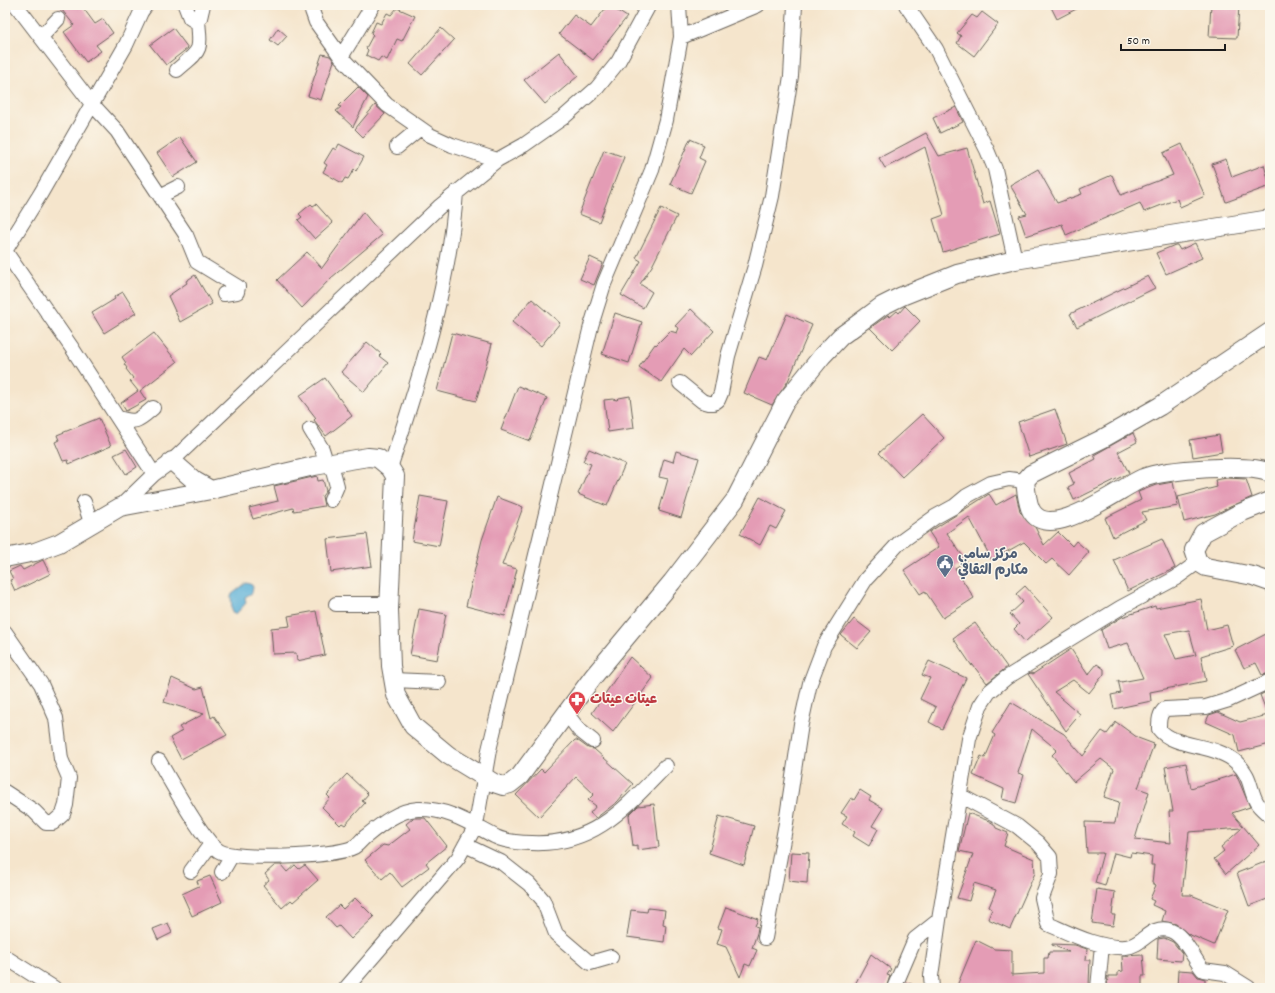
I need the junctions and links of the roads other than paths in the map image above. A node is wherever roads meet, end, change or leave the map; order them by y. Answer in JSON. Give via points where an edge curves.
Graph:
{"nodes":[{"id":1,"x":16,"y":5,"type":"edge"},
{"id":2,"x":146,"y":5,"type":"edge"},
{"id":3,"x":185,"y":5,"type":"edge"},
{"id":4,"x":203,"y":5,"type":"edge"},
{"id":5,"x":310,"y":5,"type":"edge"},
{"id":6,"x":373,"y":5,"type":"edge"},
{"id":7,"x":650,"y":5,"type":"edge"},
{"id":8,"x":679,"y":5,"type":"edge"},
{"id":9,"x":758,"y":5,"type":"edge"},
{"id":10,"x":795,"y":5,"type":"edge"},
{"id":11,"x":906,"y":5,"type":"edge"},
{"id":12,"x":58,"y":19,"type":"dead end"},
{"id":13,"x":198,"y":21,"type":"junction"},
{"id":14,"x":41,"y":37,"type":"junction"},
{"id":15,"x":681,"y":37,"type":"junction"},
{"id":16,"x":342,"y":57,"type":"junction"},
{"id":17,"x":176,"y":70,"type":"dead end"},
{"id":18,"x":92,"y":104,"type":"junction"},
{"id":19,"x":420,"y":128,"type":"junction"},
{"id":20,"x":397,"y":148,"type":"dead end"},
{"id":21,"x":497,"y":160,"type":"junction"},
{"id":22,"x":178,"y":187,"type":"dead end"},
{"id":23,"x":456,"y":192,"type":"junction"},
{"id":24,"x":160,"y":196,"type":"junction"},
{"id":25,"x":1270,"y":219,"type":"edge"},
{"id":26,"x":5,"y":251,"type":"edge"},
{"id":27,"x":1015,"y":260,"type":"junction"},
{"id":28,"x":224,"y":294,"type":"dead end"},
{"id":29,"x":1270,"y":332,"type":"edge"},
{"id":30,"x":680,"y":383,"type":"dead end"},
{"id":31,"x":153,"y":408,"type":"dead end"},
{"id":32,"x":118,"y":418,"type":"junction"},
{"id":33,"x":310,"y":429,"type":"dead end"},
{"id":34,"x":172,"y":461,"type":"junction"},
{"id":35,"x":329,"y":465,"type":"junction"},
{"id":36,"x":390,"y":468,"type":"junction"},
{"id":37,"x":1270,"y":473,"type":"edge"},
{"id":38,"x":154,"y":474,"type":"junction"},
{"id":39,"x":1025,"y":481,"type":"junction"},
{"id":40,"x":210,"y":490,"type":"junction"},
{"id":41,"x":331,"y":500,"type":"dead end"},
{"id":42,"x":1270,"y":501,"type":"edge"},
{"id":43,"x":84,"y":502,"type":"dead end"},
{"id":44,"x":120,"y":507,"type":"junction"},
{"id":45,"x":92,"y":525,"type":"junction"},
{"id":46,"x":5,"y":558,"type":"edge"},
{"id":47,"x":1198,"y":562,"type":"junction"},
{"id":48,"x":1270,"y":582,"type":"edge"},
{"id":49,"x":336,"y":604,"type":"dead end"},
{"id":50,"x":390,"y":604,"type":"junction"},
{"id":51,"x":5,"y":632,"type":"edge"},
{"id":52,"x":393,"y":680,"type":"junction"},
{"id":53,"x":1270,"y":681,"type":"edge"},
{"id":54,"x":439,"y":682,"type":"dead end"},
{"id":55,"x":566,"y":713,"type":"junction"},
{"id":56,"x":593,"y":741,"type":"dead end"},
{"id":57,"x":159,"y":761,"type":"dead end"},
{"id":58,"x":666,"y":766,"type":"dead end"},
{"id":59,"x":483,"y":776,"type":"junction"},
{"id":60,"x":5,"y":792,"type":"edge"},
{"id":61,"x":961,"y":796,"type":"junction"},
{"id":62,"x":1270,"y":816,"type":"edge"},
{"id":63,"x":476,"y":825,"type":"junction"},
{"id":64,"x":211,"y":844,"type":"junction"},
{"id":65,"x":465,"y":845,"type":"junction"},
{"id":66,"x":232,"y":855,"type":"junction"},
{"id":67,"x":192,"y":872,"type":"dead end"},
{"id":68,"x":222,"y":872,"type":"dead end"},
{"id":69,"x":939,"y":920,"type":"junction"},
{"id":70,"x":765,"y":938,"type":"dead end"},
{"id":71,"x":1102,"y":945,"type":"junction"},
{"id":72,"x":5,"y":957,"type":"edge"},
{"id":73,"x":611,"y":957,"type":"dead end"},
{"id":74,"x":54,"y":988,"type":"edge"},
{"id":75,"x":346,"y":988,"type":"edge"},
{"id":76,"x":894,"y":988,"type":"edge"},
{"id":77,"x":932,"y":988,"type":"edge"},
{"id":78,"x":1098,"y":988,"type":"edge"},
{"id":79,"x":1249,"y":988,"type":"edge"}],
"edges":[{"from":1,"to":14,"type":"street"},
{"from":2,"to":18,"type":"street"},
{"from":3,"to":13,"type":"street","via":[[190,18]]},
{"from":4,"to":13,"type":"street"},
{"from":5,"to":16,"type":"street","via":[[316,22]]},
{"from":6,"to":16,"type":"street"},
{"from":7,"to":21,"type":"street","via":[[618,62],[597,88],[564,117]]},
{"from":8,"to":15,"type":"street"},
{"from":9,"to":15,"type":"street"},
{"from":10,"to":30,"type":"street","via":[[791,76],[772,196],[755,266],[728,356],[721,393],[718,400],[709,403],[702,401]]},
{"from":11,"to":27,"type":"street","via":[[936,49],[987,150],[995,169]]},
{"from":12,"to":14,"type":"street"},
{"from":13,"to":17,"type":"street","via":[[200,47],[196,54]]},
{"from":14,"to":18,"type":"street"},
{"from":15,"to":59,"type":"street","via":[[666,120],[652,170],[604,284],[591,326]]},
{"from":16,"to":19,"type":"street","via":[[387,105]]},
{"from":18,"to":24,"type":"street","via":[[117,131]]},
{"from":18,"to":26,"type":"street"},
{"from":19,"to":20,"type":"street"},
{"from":19,"to":21,"type":"street","via":[[452,145]]},
{"from":21,"to":23,"type":"street"},
{"from":22,"to":24,"type":"street"},
{"from":23,"to":34,"type":"street"},
{"from":23,"to":36,"type":"street","via":[[454,231],[446,268],[421,369]]},
{"from":24,"to":28,"type":"street","via":[[186,235],[197,262],[238,287],[237,292]]},
{"from":25,"to":27,"type":"main road"},
{"from":26,"to":32,"type":"street"},
{"from":27,"to":55,"type":"main road","via":[[957,274],[921,287],[882,306],[841,336],[785,402],[736,500]]},
{"from":29,"to":39,"type":"main road","via":[[1160,406],[1102,439],[1031,474]]},
{"from":31,"to":32,"type":"street","via":[[132,422]]},
{"from":32,"to":38,"type":"street"},
{"from":33,"to":35,"type":"street"},
{"from":34,"to":38,"type":"street"},
{"from":34,"to":40,"type":"main road"},
{"from":35,"to":36,"type":"main road","via":[[378,458]]},
{"from":35,"to":40,"type":"main road"},
{"from":35,"to":41,"type":"street","via":[[337,486]]},
{"from":36,"to":50,"type":"main road","via":[[395,480]]},
{"from":37,"to":39,"type":"main road","via":[[1248,469],[1160,472],[1142,478],[1083,512],[1067,519],[1054,520],[1037,517],[1030,509]]},
{"from":38,"to":44,"type":"street"},
{"from":39,"to":70,"type":"street","via":[[1009,479],[990,482],[899,543],[866,579],[824,646],[810,683],[801,724]]},
{"from":40,"to":44,"type":"main road"},
{"from":42,"to":47,"type":"main road","via":[[1203,533],[1194,550]]},
{"from":43,"to":45,"type":"street"},
{"from":44,"to":45,"type":"main road"},
{"from":45,"to":46,"type":"main road","via":[[59,543],[35,552]]},
{"from":47,"to":48,"type":"main road","via":[[1206,567]]},
{"from":47,"to":61,"type":"street","via":[[1176,578],[1120,608],[1012,674],[989,692],[973,724]]},
{"from":49,"to":50,"type":"street"},
{"from":50,"to":52,"type":"main road"},
{"from":51,"to":60,"type":"street","via":[[41,684],[56,718],[61,759],[69,778],[63,814],[53,823],[46,823],[34,811]]},
{"from":52,"to":54,"type":"street"},
{"from":52,"to":59,"type":"main road","via":[[396,696],[413,726],[448,755]]},
{"from":53,"to":62,"type":"street","via":[[1229,700],[1206,707],[1165,709],[1159,720],[1160,729],[1167,736],[1212,749],[1236,762],[1249,778],[1257,802]]},
{"from":55,"to":56,"type":"street","via":[[579,730]]},
{"from":55,"to":59,"type":"main road","via":[[516,780],[503,786]]},
{"from":57,"to":64,"type":"street","via":[[177,794]]},
{"from":58,"to":63,"type":"street","via":[[632,801],[601,827],[566,840],[539,844],[520,843],[498,838]]},
{"from":59,"to":63,"type":"street"},
{"from":61,"to":69,"type":"street"},
{"from":61,"to":71,"type":"street","via":[[1017,826],[1050,857],[1051,874],[1042,898],[1048,924]]},
{"from":63,"to":65,"type":"street"},
{"from":63,"to":66,"type":"street","via":[[462,818],[417,809],[404,811],[381,825],[354,847],[335,852],[299,857]]},
{"from":64,"to":66,"type":"street","via":[[220,852]]},
{"from":64,"to":67,"type":"street"},
{"from":65,"to":73,"type":"street","via":[[501,862],[529,884],[543,900],[556,934],[590,964]]},
{"from":65,"to":75,"type":"street","via":[[458,858]]},
{"from":66,"to":68,"type":"street"},
{"from":69,"to":76,"type":"street","via":[[915,939]]},
{"from":69,"to":77,"type":"street","via":[[931,976]]},
{"from":71,"to":78,"type":"street"},
{"from":71,"to":79,"type":"street","via":[[1127,947],[1156,931],[1177,933],[1203,970],[1225,973]]},
{"from":72,"to":74,"type":"street"}]}
